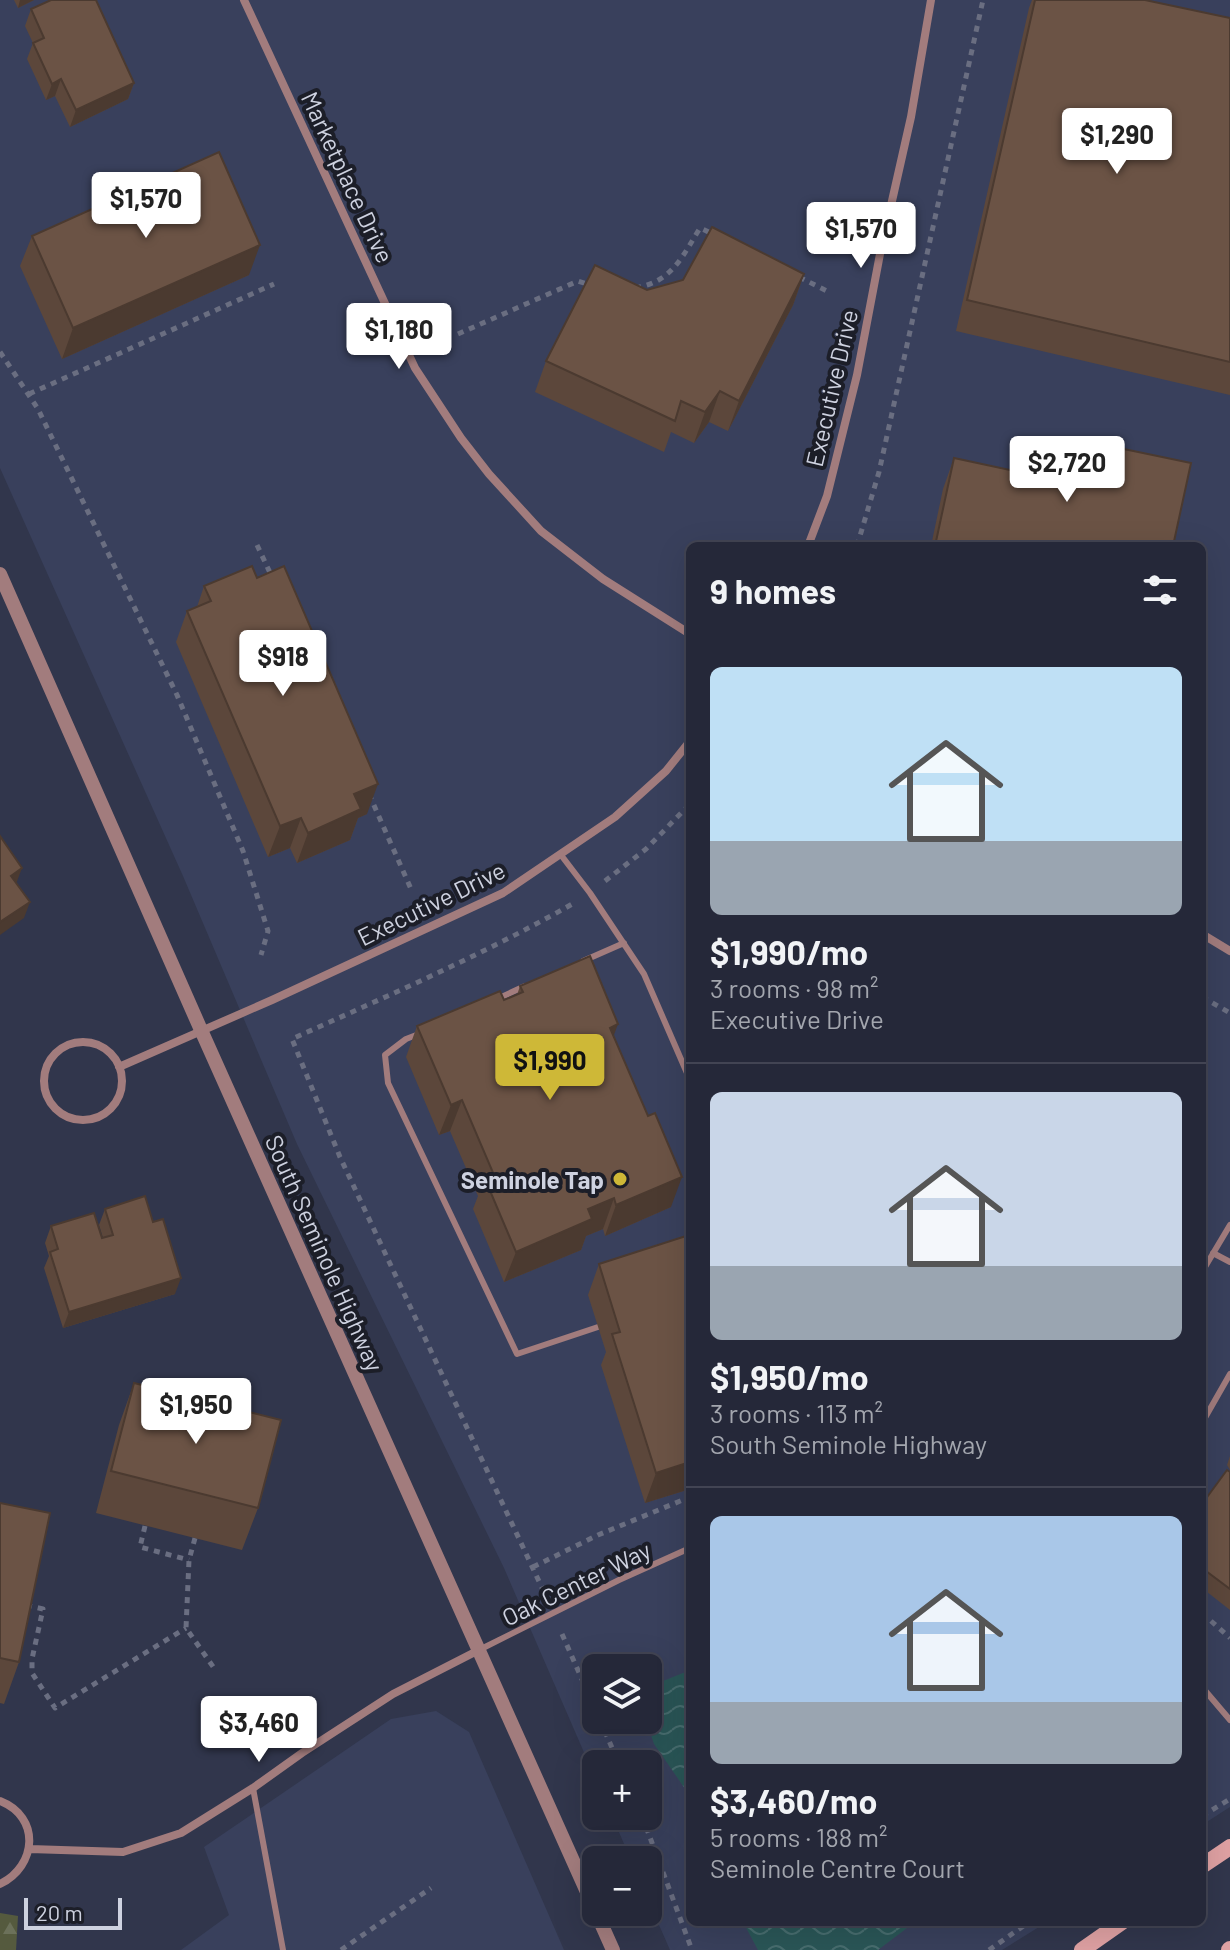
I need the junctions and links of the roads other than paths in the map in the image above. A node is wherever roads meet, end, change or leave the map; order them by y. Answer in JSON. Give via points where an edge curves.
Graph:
{"nodes":[{"id":1,"x":244,"y":0,"type":"edge"},
{"id":2,"x":931,"y":0,"type":"edge"},
{"id":3,"x":810,"y":542,"type":"edge"},
{"id":4,"x":0,"y":574,"type":"edge"},
{"id":5,"x":686,"y":631,"type":"edge"},
{"id":6,"x":686,"y":746,"type":"edge"},
{"id":7,"x":561,"y":855,"type":"junction"},
{"id":8,"x":1206,"y":936,"type":"edge"},
{"id":9,"x":624,"y":943,"type":"junction"},
{"id":10,"x":1230,"y":951,"type":"edge"},
{"id":11,"x":580,"y":962,"type":"edge"},
{"id":12,"x":537,"y":981,"type":"edge"},
{"id":13,"x":493,"y":1001,"type":"edge"},
{"id":14,"x":201,"y":1030,"type":"junction"},
{"id":15,"x":421,"y":1033,"type":"edge"},
{"id":16,"x":119,"y":1067,"type":"junction"},
{"id":17,"x":686,"y":1071,"type":"edge"},
{"id":18,"x":1230,"y":1225,"type":"edge"},
{"id":19,"x":1213,"y":1253,"type":"junction"},
{"id":20,"x":1230,"y":1262,"type":"edge"},
{"id":21,"x":1206,"y":1265,"type":"edge"},
{"id":22,"x":598,"y":1327,"type":"dead end"},
{"id":23,"x":1230,"y":1374,"type":"edge"},
{"id":24,"x":1206,"y":1416,"type":"edge"},
{"id":25,"x":686,"y":1550,"type":"edge"},
{"id":26,"x":479,"y":1650,"type":"junction"},
{"id":27,"x":1206,"y":1692,"type":"edge"},
{"id":28,"x":1230,"y":1720,"type":"edge"},
{"id":29,"x":253,"y":1788,"type":"junction"},
{"id":30,"x":0,"y":1801,"type":"edge"},
{"id":31,"x":1230,"y":1847,"type":"edge"},
{"id":32,"x":30,"y":1849,"type":"junction"},
{"id":33,"x":1206,"y":1863,"type":"edge"},
{"id":34,"x":0,"y":1884,"type":"edge"},
{"id":35,"x":1116,"y":1926,"type":"edge"},
{"id":36,"x":283,"y":1950,"type":"edge"},
{"id":37,"x":613,"y":1950,"type":"edge"},
{"id":38,"x":1082,"y":1950,"type":"edge"}],
"edges":[{"from":1,"to":5,"type":"street","name":"Marketplace Drive","via":[[415,368],[461,438],[541,531],[603,579]]},
{"from":2,"to":3,"type":"street","name":"Executive Drive","via":[[857,375],[827,496]]},
{"from":4,"to":14,"type":"street","name":"South Seminole Highway"},
{"from":6,"to":7,"type":"street","name":"Executive Drive","via":[[615,817]]},
{"from":7,"to":9,"type":"lane"},
{"from":7,"to":14,"type":"street","name":"Executive Drive","via":[[503,893]]},
{"from":8,"to":10,"type":"street"},
{"from":9,"to":11,"type":"lane"},
{"from":9,"to":17,"type":"lane","via":[[644,974]]},
{"from":12,"to":13,"type":"lane"},
{"from":14,"to":16,"type":"street","name":"Executive Drive"},
{"from":14,"to":26,"type":"street","name":"South Seminole Highway"},
{"from":15,"to":22,"type":"lane","via":[[385,1055],[388,1083],[517,1354]]},
{"from":16,"to":16,"type":"street","via":[[102,1047],[76,1042],[53,1055],[43,1080],[45,1093],[59,1113],[83,1121],[96,1119],[120,1092]]},
{"from":18,"to":19,"type":"lane"},
{"from":19,"to":20,"type":"lane"},
{"from":19,"to":21,"type":"lane"},
{"from":23,"to":24,"type":"lane"},
{"from":25,"to":26,"type":"lane","name":"Oak Center Way"},
{"from":26,"to":29,"type":"street","via":[[393,1694]]},
{"from":26,"to":37,"type":"street","name":"South Seminole Highway"},
{"from":27,"to":28,"type":"lane"},
{"from":29,"to":32,"type":"street","via":[[181,1833],[123,1852]]},
{"from":29,"to":36,"type":"lane"},
{"from":30,"to":32,"type":"street","via":[[25,1821]]},
{"from":31,"to":33,"type":"main road"},
{"from":32,"to":34,"type":"street","via":[[15,1875]]},
{"from":35,"to":38,"type":"main road"}]}
